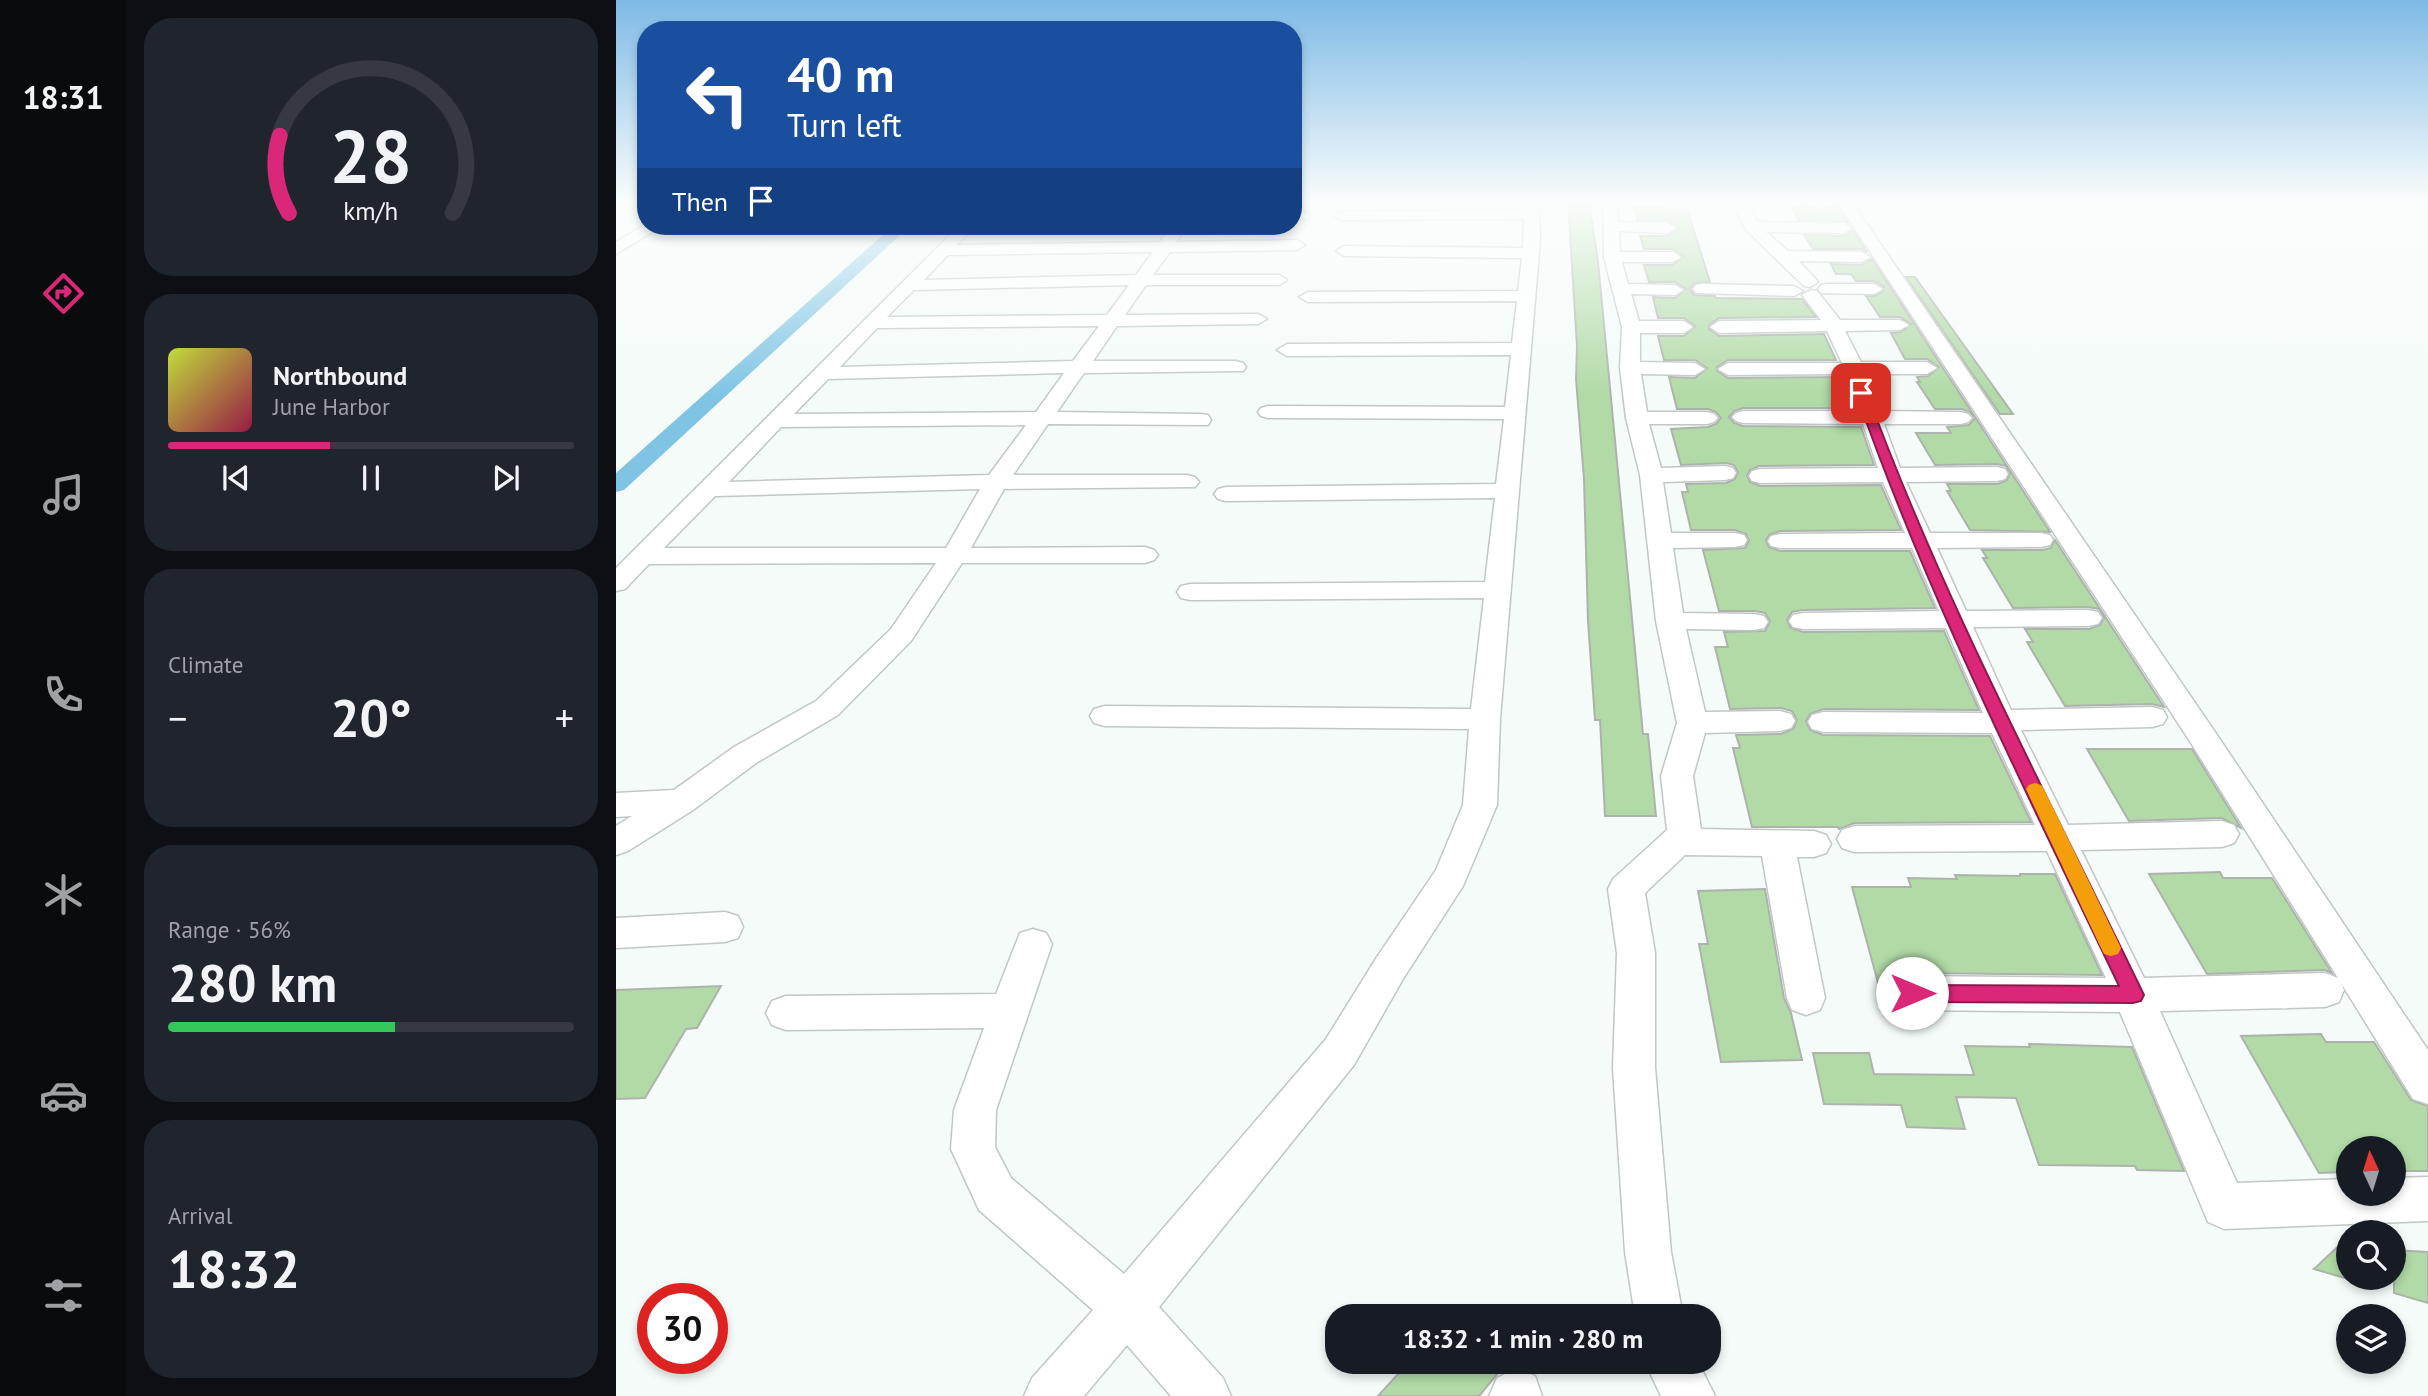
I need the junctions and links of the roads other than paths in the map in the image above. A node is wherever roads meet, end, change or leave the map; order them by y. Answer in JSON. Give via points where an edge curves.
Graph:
{"nodes":[{"id":1,"x":928,"y":266,"type":"edge"},
{"id":2,"x":1151,"y":266,"type":"edge"},
{"id":3,"x":1529,"y":266,"type":"edge"},
{"id":4,"x":1615,"y":266,"type":"edge"},
{"id":5,"x":1793,"y":266,"type":"edge"},
{"id":6,"x":1879,"y":266,"type":"edge"},
{"id":7,"x":1141,"y":280,"type":"junction"},
{"id":8,"x":1279,"y":280,"type":"dead end"},
{"id":9,"x":910,"y":285,"type":"junction"},
{"id":10,"x":1622,"y":289,"type":"junction"},
{"id":11,"x":1702,"y":289,"type":"dead end"},
{"id":12,"x":1810,"y":289,"type":"junction"},
{"id":13,"x":1874,"y":289,"type":"dead end"},
{"id":14,"x":1675,"y":290,"type":"dead end"},
{"id":15,"x":1526,"y":296,"type":"junction"},
{"id":16,"x":1308,"y":298,"type":"dead end"},
{"id":17,"x":1113,"y":319,"type":"junction"},
{"id":18,"x":1258,"y":319,"type":"dead end"},
{"id":19,"x":872,"y":323,"type":"junction"},
{"id":20,"x":1900,"y":325,"type":"dead end"},
{"id":21,"x":1631,"y":327,"type":"junction"},
{"id":22,"x":1684,"y":327,"type":"dead end"},
{"id":23,"x":1719,"y":327,"type":"dead end"},
{"id":24,"x":1835,"y":328,"type":"junction"},
{"id":25,"x":1521,"y":349,"type":"junction"},
{"id":26,"x":1287,"y":350,"type":"dead end"},
{"id":27,"x":1079,"y":367,"type":"junction"},
{"id":28,"x":1236,"y":367,"type":"dead end"},
{"id":29,"x":1630,"y":368,"type":"junction"},
{"id":30,"x":1927,"y":368,"type":"dead end"},
{"id":31,"x":1695,"y":369,"type":"dead end"},
{"id":32,"x":1728,"y":369,"type":"dead end"},
{"id":33,"x":1854,"y":369,"type":"junction"},
{"id":34,"x":823,"y":373,"type":"junction"},
{"id":35,"x":1268,"y":412,"type":"dead end"},
{"id":36,"x":1515,"y":413,"type":"junction"},
{"id":37,"x":1868,"y":416,"type":"junction"},
{"id":38,"x":1743,"y":417,"type":"dead end"},
{"id":39,"x":1042,"y":418,"type":"junction"},
{"id":40,"x":1637,"y":418,"type":"junction"},
{"id":41,"x":1707,"y":418,"type":"dead end"},
{"id":42,"x":1961,"y":418,"type":"dead end"},
{"id":43,"x":1200,"y":420,"type":"dead end"},
{"id":44,"x":775,"y":421,"type":"junction"},
{"id":45,"x":1725,"y":473,"type":"dead end"},
{"id":46,"x":1891,"y":474,"type":"junction"},
{"id":47,"x":1997,"y":474,"type":"dead end"},
{"id":48,"x":1651,"y":475,"type":"junction"},
{"id":49,"x":1760,"y":476,"type":"dead end"},
{"id":50,"x":996,"y":482,"type":"junction"},
{"id":51,"x":1186,"y":482,"type":"dead end"},
{"id":52,"x":709,"y":489,"type":"junction"},
{"id":53,"x":1507,"y":491,"type":"junction"},
{"id":54,"x":1226,"y":494,"type":"dead end"},
{"id":55,"x":1735,"y":540,"type":"dead end"},
{"id":56,"x":2041,"y":540,"type":"dead end"},
{"id":57,"x":1660,"y":541,"type":"junction"},
{"id":58,"x":1780,"y":541,"type":"dead end"},
{"id":59,"x":1920,"y":541,"type":"junction"},
{"id":60,"x":955,"y":554,"type":"junction"},
{"id":61,"x":1145,"y":555,"type":"dead end"},
{"id":62,"x":643,"y":556,"type":"junction"},
{"id":63,"x":616,"y":583,"type":"edge"},
{"id":64,"x":1497,"y":590,"type":"junction"},
{"id":65,"x":1190,"y":592,"type":"dead end"},
{"id":66,"x":2088,"y":618,"type":"dead end"},
{"id":67,"x":1670,"y":621,"type":"junction"},
{"id":68,"x":1803,"y":621,"type":"dead end"},
{"id":69,"x":1957,"y":621,"type":"junction"},
{"id":70,"x":1754,"y":622,"type":"dead end"},
{"id":71,"x":1105,"y":716,"type":"dead end"},
{"id":72,"x":2152,"y":717,"type":"dead end"},
{"id":73,"x":1485,"y":719,"type":"junction"},
{"id":74,"x":1780,"y":721,"type":"dead end"},
{"id":75,"x":1823,"y":722,"type":"dead end"},
{"id":76,"x":2002,"y":722,"type":"junction"},
{"id":77,"x":1692,"y":723,"type":"junction"},
{"id":78,"x":681,"y":802,"type":"junction"},
{"id":79,"x":616,"y":805,"type":"edge"},
{"id":80,"x":2222,"y":834,"type":"dead end"},
{"id":81,"x":2059,"y":838,"type":"junction"},
{"id":82,"x":1854,"y":839,"type":"dead end"},
{"id":83,"x":616,"y":842,"type":"edge"},
{"id":84,"x":1677,"y":842,"type":"junction"},
{"id":85,"x":1777,"y":843,"type":"junction"},
{"id":86,"x":1814,"y":844,"type":"dead end"},
{"id":87,"x":725,"y":927,"type":"dead end"},
{"id":88,"x":616,"y":933,"type":"edge"},
{"id":89,"x":1033,"y":944,"type":"dead end"},
{"id":90,"x":2325,"y":990,"type":"dead end"},
{"id":91,"x":1912,"y":993,"type":"dead end"},
{"id":92,"x":2133,"y":995,"type":"junction"},
{"id":93,"x":1806,"y":998,"type":"dead end"},
{"id":94,"x":1010,"y":1011,"type":"junction"},
{"id":95,"x":786,"y":1013,"type":"dead end"},
{"id":96,"x":2428,"y":1085,"type":"edge"},
{"id":97,"x":2428,"y":1199,"type":"edge"},
{"id":98,"x":1656,"y":1304,"type":"edge"},
{"id":99,"x":1127,"y":1308,"type":"junction"},
{"id":100,"x":1677,"y":1374,"type":"edge"},
{"id":101,"x":1050,"y":1396,"type":"edge"},
{"id":102,"x":1205,"y":1396,"type":"edge"},
{"id":103,"x":1689,"y":1396,"type":"edge"}],
"edges":[{"from":1,"to":9,"type":"street"},
{"from":2,"to":7,"type":"street"},
{"from":3,"to":15,"type":"street"},
{"from":4,"to":10,"type":"street"},
{"from":5,"to":12,"type":"street"},
{"from":6,"to":96,"type":"street","via":[[2202,736]]},
{"from":7,"to":8,"type":"street"},
{"from":7,"to":9,"type":"street"},
{"from":7,"to":17,"type":"street"},
{"from":9,"to":19,"type":"street"},
{"from":10,"to":14,"type":"street"},
{"from":10,"to":21,"type":"street"},
{"from":11,"to":12,"type":"street"},
{"from":12,"to":13,"type":"street"},
{"from":12,"to":24,"type":"street"},
{"from":15,"to":16,"type":"street"},
{"from":15,"to":25,"type":"street"},
{"from":17,"to":18,"type":"street"},
{"from":17,"to":19,"type":"street"},
{"from":17,"to":27,"type":"street"},
{"from":19,"to":34,"type":"street"},
{"from":20,"to":24,"type":"street"},
{"from":21,"to":22,"type":"street"},
{"from":21,"to":29,"type":"street"},
{"from":23,"to":24,"type":"street"},
{"from":24,"to":33,"type":"street"},
{"from":25,"to":26,"type":"street"},
{"from":25,"to":36,"type":"street"},
{"from":27,"to":28,"type":"street"},
{"from":27,"to":34,"type":"street"},
{"from":27,"to":39,"type":"street"},
{"from":29,"to":31,"type":"street"},
{"from":29,"to":40,"type":"street"},
{"from":30,"to":33,"type":"street"},
{"from":32,"to":33,"type":"street"},
{"from":33,"to":37,"type":"street"},
{"from":34,"to":44,"type":"street"},
{"from":35,"to":36,"type":"street"},
{"from":36,"to":53,"type":"street"},
{"from":37,"to":38,"type":"street"},
{"from":37,"to":42,"type":"street"},
{"from":37,"to":46,"type":"street"},
{"from":39,"to":43,"type":"street"},
{"from":39,"to":44,"type":"street"},
{"from":39,"to":50,"type":"street"},
{"from":40,"to":41,"type":"street"},
{"from":40,"to":48,"type":"street"},
{"from":44,"to":52,"type":"street"},
{"from":45,"to":48,"type":"street"},
{"from":46,"to":47,"type":"street"},
{"from":46,"to":49,"type":"street"},
{"from":46,"to":59,"type":"street"},
{"from":48,"to":57,"type":"street"},
{"from":50,"to":51,"type":"street"},
{"from":50,"to":52,"type":"street"},
{"from":50,"to":60,"type":"street"},
{"from":52,"to":62,"type":"street"},
{"from":53,"to":54,"type":"street"},
{"from":53,"to":64,"type":"street"},
{"from":55,"to":57,"type":"street"},
{"from":56,"to":59,"type":"street"},
{"from":57,"to":67,"type":"street"},
{"from":58,"to":59,"type":"street"},
{"from":59,"to":69,"type":"street"},
{"from":60,"to":61,"type":"street"},
{"from":60,"to":62,"type":"street"},
{"from":60,"to":78,"type":"street","via":[[901,635],[827,708],[745,755]]},
{"from":62,"to":63,"type":"street"},
{"from":64,"to":65,"type":"street"},
{"from":64,"to":73,"type":"street"},
{"from":66,"to":69,"type":"street"},
{"from":67,"to":70,"type":"street"},
{"from":67,"to":77,"type":"street"},
{"from":68,"to":69,"type":"street"},
{"from":69,"to":76,"type":"street"},
{"from":71,"to":73,"type":"street"},
{"from":72,"to":76,"type":"street"},
{"from":73,"to":99,"type":"street","via":[[1480,805],[1451,876],[1340,1052]]},
{"from":74,"to":77,"type":"street"},
{"from":75,"to":76,"type":"street"},
{"from":76,"to":81,"type":"street"},
{"from":77,"to":84,"type":"street","via":[[1677,776],[1684,832]]},
{"from":78,"to":79,"type":"street"},
{"from":78,"to":83,"type":"street"},
{"from":80,"to":81,"type":"street"},
{"from":81,"to":82,"type":"street"},
{"from":81,"to":92,"type":"street"},
{"from":84,"to":85,"type":"street"},
{"from":84,"to":98,"type":"street","via":[[1626,889],[1636,953],[1634,1068]]},
{"from":85,"to":86,"type":"street"},
{"from":85,"to":93,"type":"street"},
{"from":87,"to":88,"type":"street"},
{"from":89,"to":94,"type":"street"},
{"from":90,"to":92,"type":"street"},
{"from":91,"to":92,"type":"street"},
{"from":92,"to":97,"type":"street","via":[[2224,1206]]},
{"from":94,"to":95,"type":"street"},
{"from":94,"to":99,"type":"street","via":[[975,1110],[973,1149],[995,1194]]},
{"from":99,"to":101,"type":"street"},
{"from":99,"to":102,"type":"street"},
{"from":100,"to":103,"type":"street"}]}
